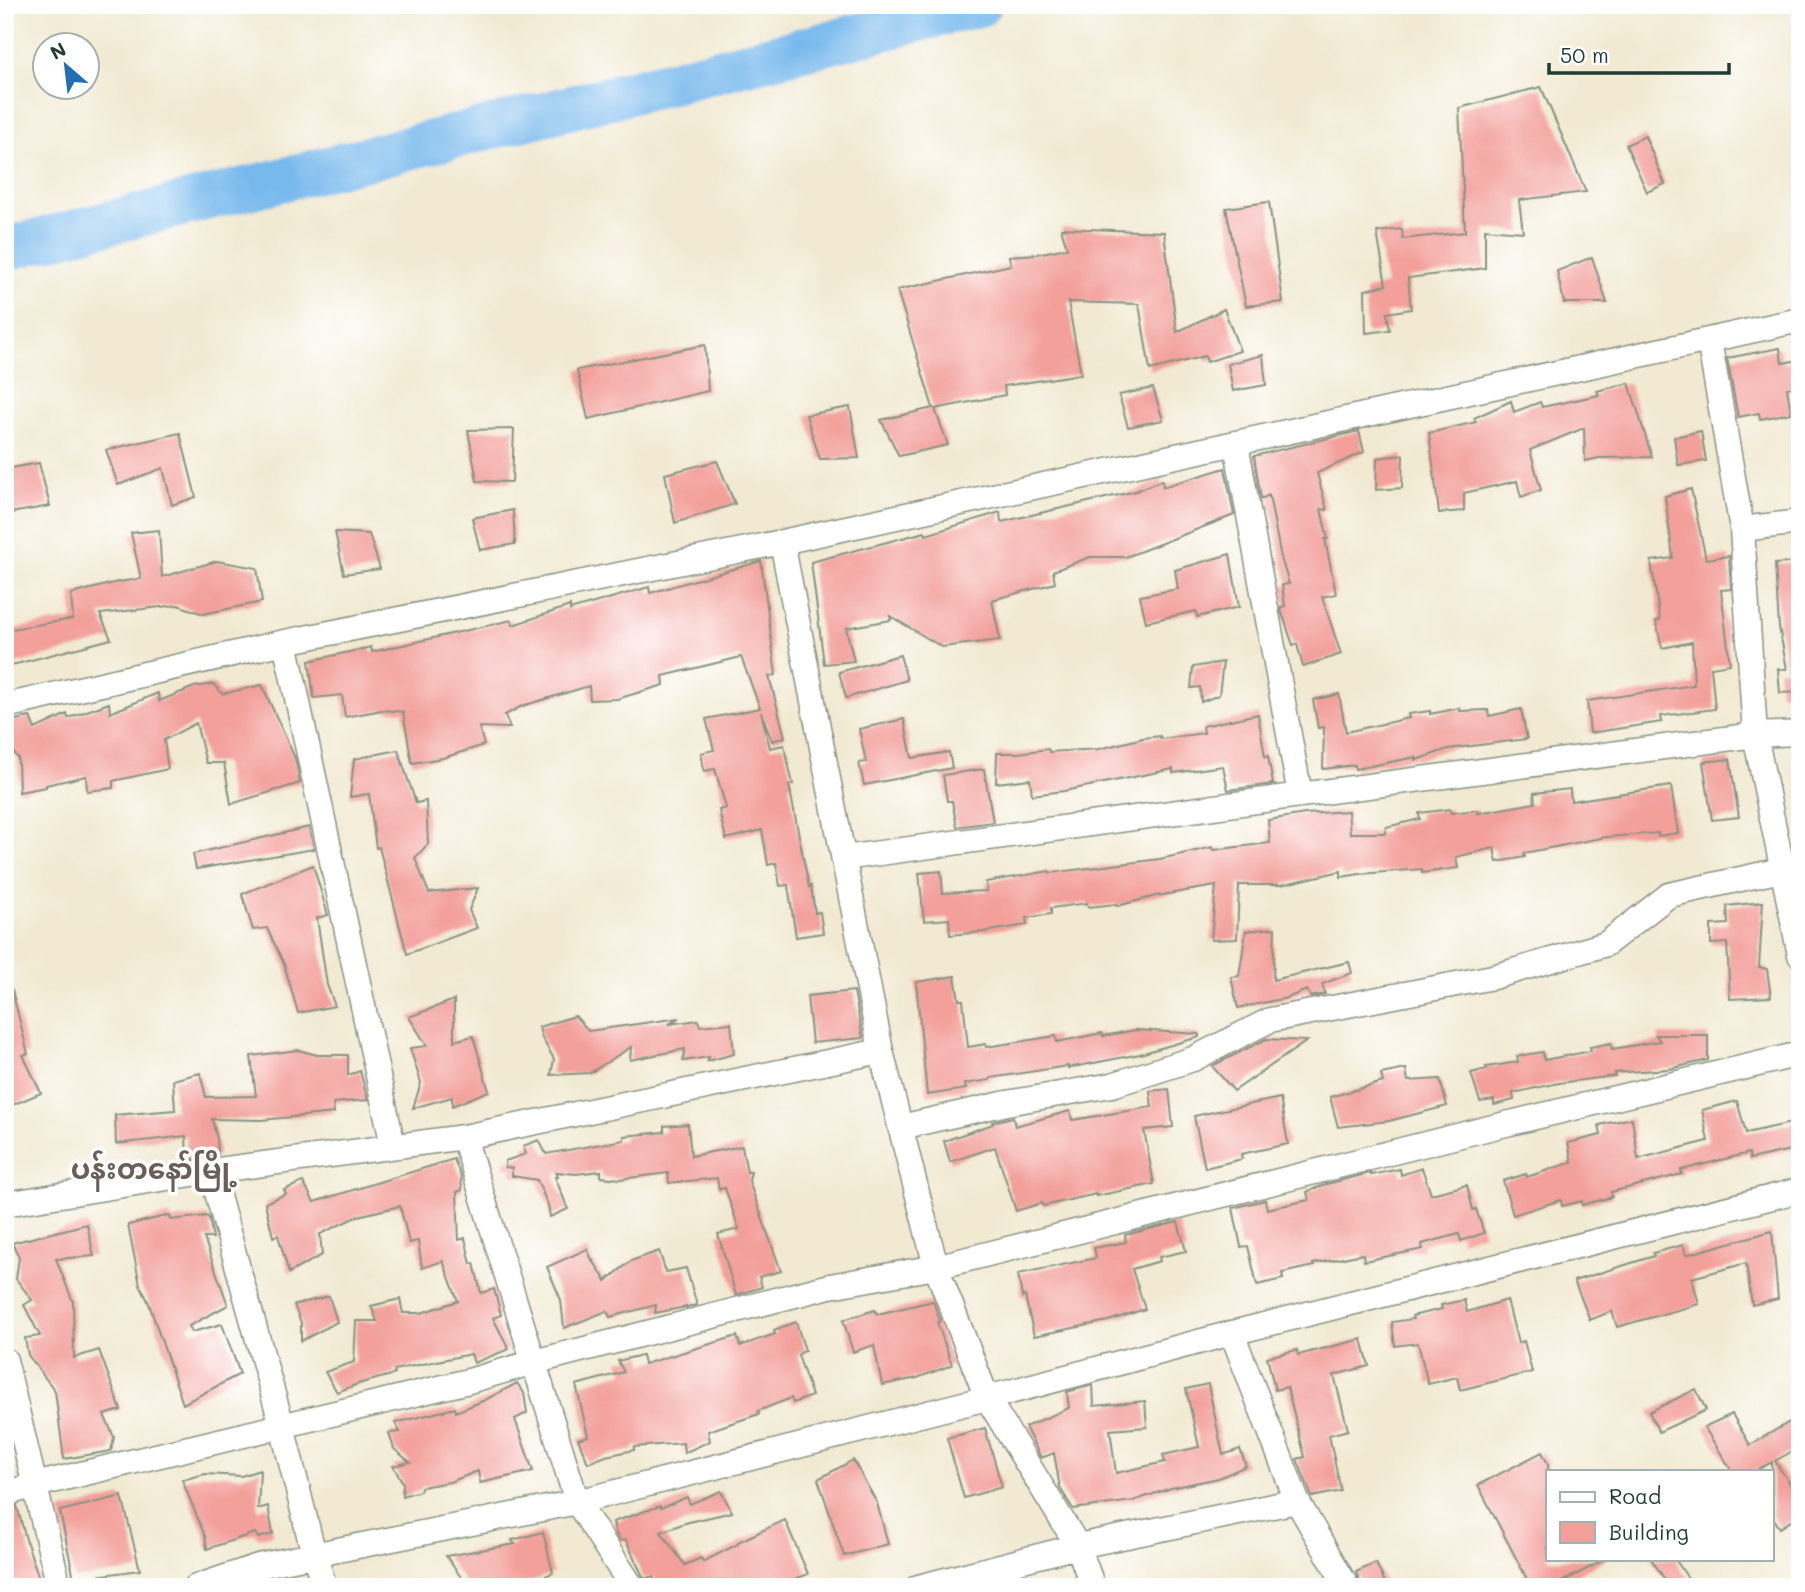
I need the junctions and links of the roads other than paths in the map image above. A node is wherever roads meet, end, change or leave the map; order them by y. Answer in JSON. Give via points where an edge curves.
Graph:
{"nodes":[{"id":1,"x":1800,"y":320,"type":"edge"},
{"id":2,"x":1709,"y":340,"type":"junction"},
{"id":3,"x":1236,"y":444,"type":"junction"},
{"id":4,"x":1800,"y":522,"type":"edge"},
{"id":5,"x":1742,"y":529,"type":"junction"},
{"id":6,"x":782,"y":542,"type":"junction"},
{"id":7,"x":285,"y":642,"type":"junction"},
{"id":8,"x":5,"y":706,"type":"edge"},
{"id":9,"x":1800,"y":733,"type":"edge"},
{"id":10,"x":1755,"y":735,"type":"junction"},
{"id":11,"x":1300,"y":795,"type":"junction"},
{"id":12,"x":844,"y":858,"type":"junction"},
{"id":13,"x":1782,"y":870,"type":"junction"},
{"id":14,"x":1800,"y":955,"type":"edge"},
{"id":15,"x":881,"y":1051,"type":"junction"},
{"id":16,"x":1800,"y":1054,"type":"edge"},
{"id":17,"x":901,"y":1127,"type":"junction"},
{"id":18,"x":464,"y":1137,"type":"junction"},
{"id":19,"x":393,"y":1146,"type":"junction"},
{"id":20,"x":211,"y":1171,"type":"junction"},
{"id":21,"x":1800,"y":1190,"type":"edge"},
{"id":22,"x":5,"y":1204,"type":"edge"},
{"id":23,"x":936,"y":1267,"type":"junction"},
{"id":24,"x":1232,"y":1333,"type":"junction"},
{"id":25,"x":5,"y":1360,"type":"edge"},
{"id":26,"x":534,"y":1362,"type":"junction"},
{"id":27,"x":987,"y":1398,"type":"junction"},
{"id":28,"x":282,"y":1426,"type":"junction"},
{"id":29,"x":35,"y":1485,"type":"junction"},
{"id":30,"x":5,"y":1494,"type":"edge"},
{"id":31,"x":1297,"y":1501,"type":"junction"},
{"id":32,"x":577,"y":1502,"type":"junction"},
{"id":33,"x":1078,"y":1546,"type":"junction"},
{"id":34,"x":314,"y":1555,"type":"junction"},
{"id":35,"x":59,"y":1587,"type":"edge"},
{"id":36,"x":197,"y":1587,"type":"edge"},
{"id":37,"x":325,"y":1587,"type":"edge"},
{"id":38,"x":632,"y":1587,"type":"edge"},
{"id":39,"x":918,"y":1587,"type":"edge"},
{"id":40,"x":1093,"y":1587,"type":"edge"},
{"id":41,"x":1347,"y":1587,"type":"edge"}],
"edges":[{"from":1,"to":2,"type":"street"},
{"from":2,"to":3,"type":"street"},
{"from":2,"to":5,"type":"street"},
{"from":3,"to":6,"type":"street"},
{"from":3,"to":11,"type":"street"},
{"from":4,"to":5,"type":"street"},
{"from":5,"to":10,"type":"street"},
{"from":6,"to":7,"type":"street"},
{"from":6,"to":12,"type":"street"},
{"from":7,"to":8,"type":"street"},
{"from":7,"to":19,"type":"street"},
{"from":9,"to":10,"type":"street"},
{"from":10,"to":11,"type":"street"},
{"from":10,"to":13,"type":"street"},
{"from":11,"to":12,"type":"street"},
{"from":12,"to":15,"type":"street"},
{"from":13,"to":14,"type":"street"},
{"from":13,"to":17,"type":"street","via":[[1669,895],[1606,944],[1594,948],[1493,977],[1270,1020],[1193,1059],[1112,1085]]},
{"from":15,"to":17,"type":"street"},
{"from":15,"to":18,"type":"street"},
{"from":16,"to":23,"type":"street"},
{"from":17,"to":23,"type":"street"},
{"from":18,"to":19,"type":"street"},
{"from":18,"to":26,"type":"street"},
{"from":19,"to":20,"type":"street"},
{"from":20,"to":22,"type":"street"},
{"from":20,"to":28,"type":"street"},
{"from":21,"to":24,"type":"street"},
{"from":23,"to":26,"type":"street","via":[[830,1286]]},
{"from":23,"to":27,"type":"street"},
{"from":24,"to":27,"type":"street"},
{"from":24,"to":31,"type":"street"},
{"from":25,"to":29,"type":"street"},
{"from":26,"to":28,"type":"street"},
{"from":26,"to":32,"type":"street"},
{"from":27,"to":32,"type":"street"},
{"from":27,"to":33,"type":"street"},
{"from":28,"to":29,"type":"street"},
{"from":28,"to":34,"type":"street"},
{"from":29,"to":30,"type":"street"},
{"from":29,"to":35,"type":"street"},
{"from":31,"to":33,"type":"street"},
{"from":31,"to":41,"type":"street"},
{"from":32,"to":34,"type":"street"},
{"from":32,"to":38,"type":"street"},
{"from":33,"to":39,"type":"street"},
{"from":33,"to":40,"type":"street"},
{"from":34,"to":36,"type":"street","via":[[258,1566]]},
{"from":34,"to":37,"type":"street"}]}
